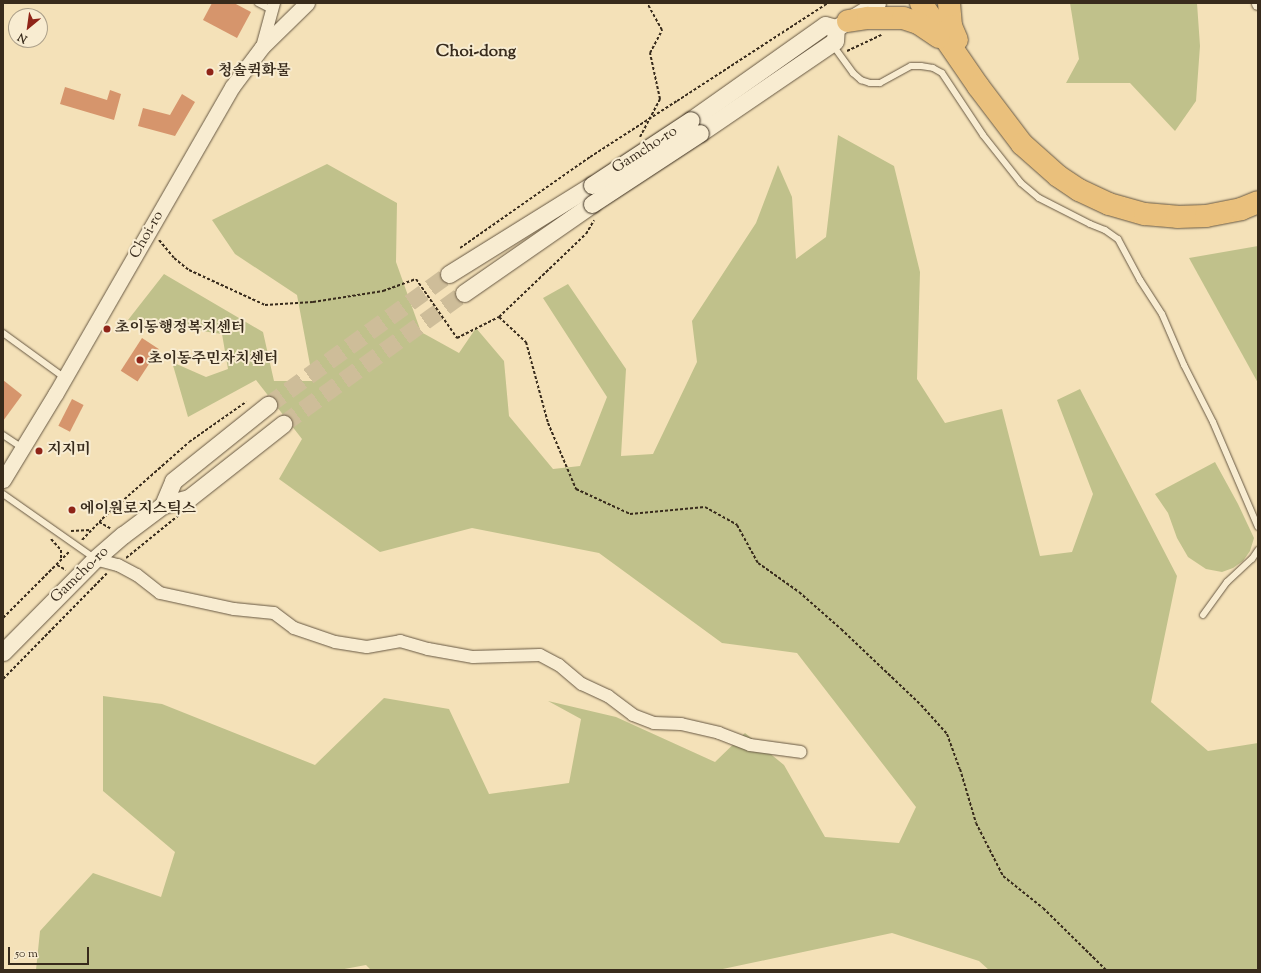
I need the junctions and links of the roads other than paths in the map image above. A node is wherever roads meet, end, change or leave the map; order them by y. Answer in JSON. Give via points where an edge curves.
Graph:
{"nodes":[{"id":1,"x":258,"y":3,"type":"edge"},
{"id":2,"x":307,"y":3,"type":"edge"},
{"id":3,"x":877,"y":3,"type":"edge"},
{"id":4,"x":921,"y":3,"type":"edge"},
{"id":5,"x":930,"y":3,"type":"edge"},
{"id":6,"x":949,"y":3,"type":"edge"},
{"id":7,"x":273,"y":7,"type":"edge"},
{"id":8,"x":843,"y":30,"type":"edge"},
{"id":9,"x":952,"y":42,"type":"junction"},
{"id":10,"x":262,"y":47,"type":"junction"},
{"id":11,"x":695,"y":126,"type":"junction"},
{"id":12,"x":1258,"y":186,"type":"edge"},
{"id":13,"x":1258,"y":202,"type":"edge"},
{"id":14,"x":449,"y":274,"type":"tunnel mouth"},
{"id":15,"x":464,"y":294,"type":"tunnel mouth"},
{"id":16,"x":3,"y":333,"type":"edge"},
{"id":17,"x":65,"y":378,"type":"junction"},
{"id":18,"x":268,"y":405,"type":"tunnel mouth"},
{"id":19,"x":283,"y":424,"type":"tunnel mouth"},
{"id":20,"x":3,"y":434,"type":"edge"},
{"id":21,"x":22,"y":448,"type":"junction"},
{"id":22,"x":3,"y":480,"type":"edge"},
{"id":23,"x":3,"y":494,"type":"edge"},
{"id":24,"x":163,"y":504,"type":"junction"},
{"id":25,"x":1258,"y":528,"type":"edge"},
{"id":26,"x":1258,"y":550,"type":"edge"},
{"id":27,"x":95,"y":559,"type":"junction"},
{"id":28,"x":1203,"y":615,"type":"dead end"},
{"id":29,"x":3,"y":652,"type":"edge"},
{"id":30,"x":801,"y":752,"type":"dead end"}],
"edges":[{"from":1,"to":7,"type":"lane"},
{"from":2,"to":10,"type":"street","name":"Choi-ro"},
{"from":3,"to":8,"type":"main road","name":"Gamcho-ro"},
{"from":4,"to":9,"type":"highway"},
{"from":5,"to":9,"type":"highway"},
{"from":6,"to":9,"type":"highway"},
{"from":7,"to":10,"type":"street"},
{"from":8,"to":9,"type":"highway","via":[[868,18],[903,18],[918,23]]},
{"from":8,"to":11,"type":"main road","name":"Gamcho-ro","via":[[825,25]]},
{"from":8,"to":25,"type":"lane","via":[[853,72],[861,80],[870,83],[880,82],[911,66],[933,68],[942,73],[983,135],[1021,183],[1038,198],[1118,238],[1140,280],[1162,314]]},
{"from":9,"to":12,"type":"highway","via":[[1036,148],[1068,174],[1094,188],[1123,198],[1168,205],[1218,200]]},
{"from":9,"to":13,"type":"highway","via":[[1022,144],[1058,176],[1080,190],[1109,204],[1145,214],[1177,217],[1206,216],[1241,209]]},
{"from":10,"to":17,"type":"street","name":"Choi-ro","via":[[232,87]]},
{"from":11,"to":14,"type":"main road","name":"Gamcho-ro","bridge":true,"via":[[592,185]]},
{"from":11,"to":15,"type":"main road","name":"Gamcho-ro","bridge":true,"via":[[592,204]]},
{"from":16,"to":17,"type":"lane"},
{"from":17,"to":21,"type":"street","name":"Choi-ro"},
{"from":18,"to":24,"type":"main road","name":"Gamcho-ro","via":[[173,481]]},
{"from":19,"to":24,"type":"main road","name":"Gamcho-ro","via":[[189,498]]},
{"from":20,"to":21,"type":"lane"},
{"from":21,"to":22,"type":"street","name":"Choi-ro"},
{"from":23,"to":27,"type":"lane"},
{"from":24,"to":27,"type":"main road","name":"Gamcho-ro"},
{"from":26,"to":28,"type":"lane","via":[[1227,582]]},
{"from":27,"to":29,"type":"main road","name":"Gamcho-ro"},
{"from":27,"to":30,"type":"street","via":[[118,565],[137,575],[160,593],[234,609],[274,613],[294,628],[335,642],[367,648],[400,641],[428,650],[473,657],[540,655],[559,665],[582,684],[608,696],[633,715],[654,723],[681,724],[719,733],[750,745]]}]}
